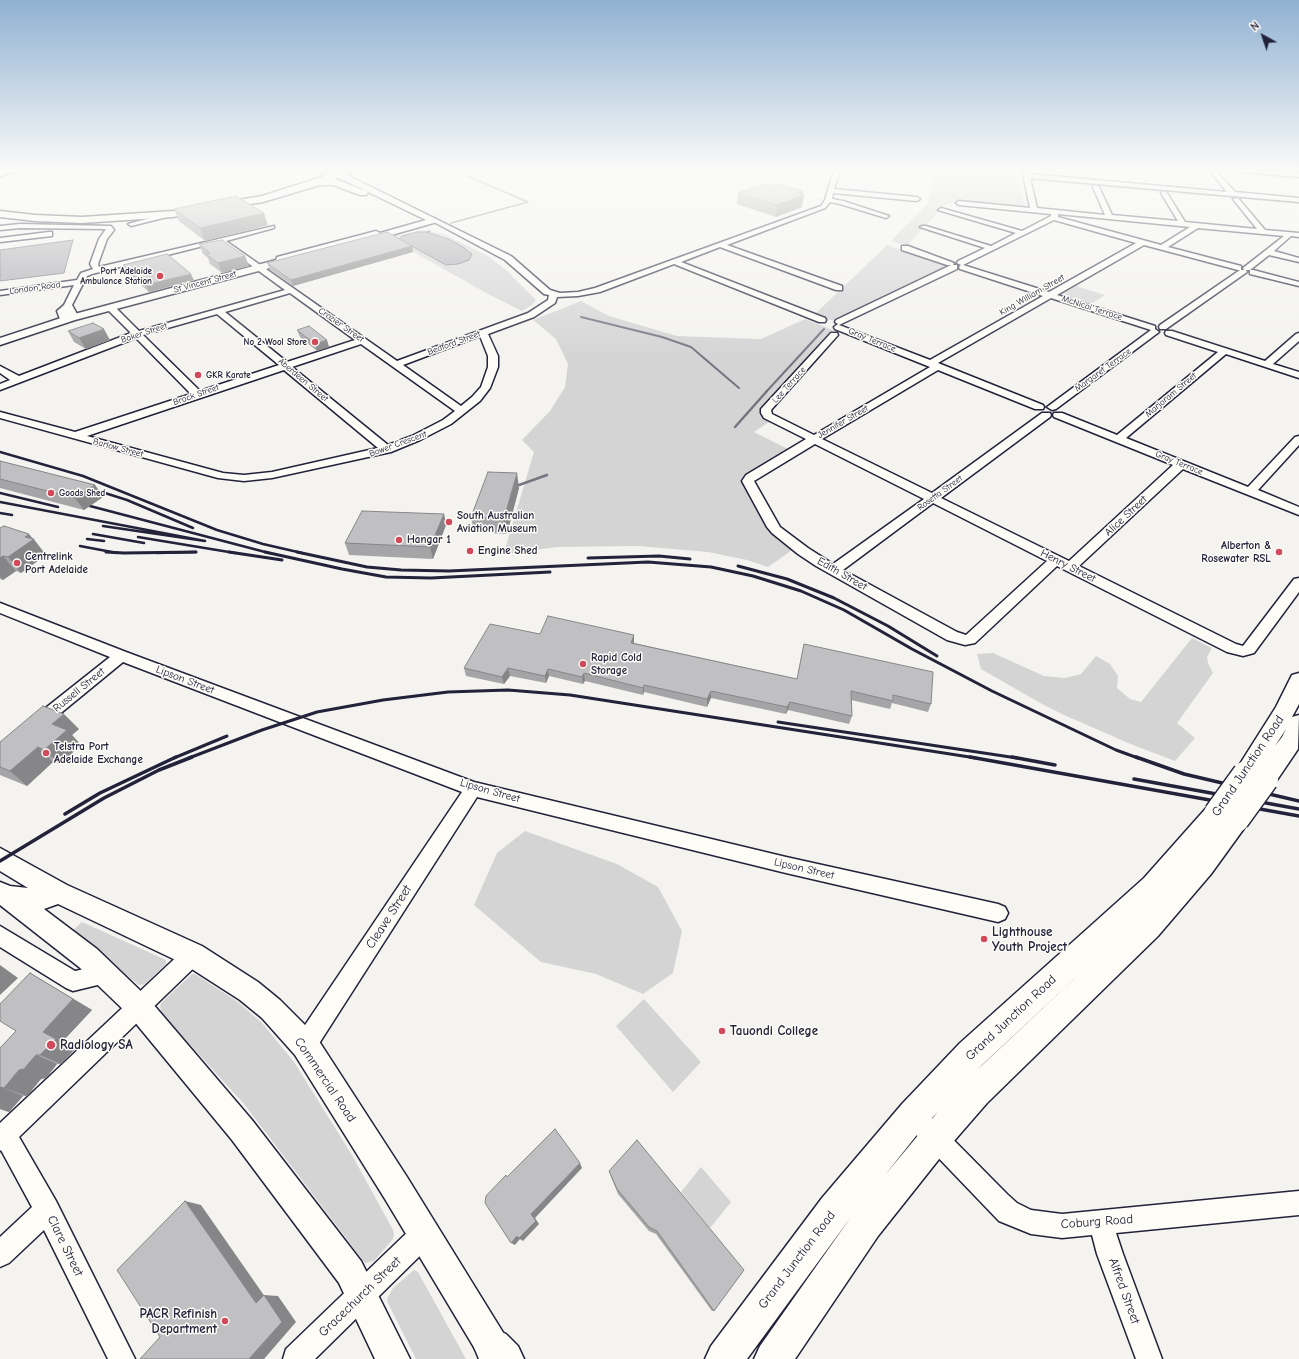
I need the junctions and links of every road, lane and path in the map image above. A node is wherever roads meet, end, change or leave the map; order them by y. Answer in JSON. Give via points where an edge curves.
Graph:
{"nodes":[{"id":1,"x":53,"y":233,"type":"edge"},
{"id":2,"x":107,"y":233,"type":"edge"},
{"id":3,"x":246,"y":233,"type":"edge"},
{"id":4,"x":381,"y":233,"type":"edge"},
{"id":5,"x":451,"y":233,"type":"edge"},
{"id":6,"x":455,"y":233,"type":"edge"},
{"id":7,"x":752,"y":233,"type":"edge"},
{"id":8,"x":942,"y":233,"type":"edge"},
{"id":9,"x":1022,"y":233,"type":"edge"},
{"id":10,"x":1114,"y":233,"type":"edge"},
{"id":11,"x":1186,"y":233,"type":"edge"},
{"id":12,"x":1286,"y":233,"type":"edge"},
{"id":13,"x":1289,"y":233,"type":"edge"},
{"id":14,"x":1299,"y":235,"type":"edge"},
{"id":15,"x":0,"y":240,"type":"edge"},
{"id":16,"x":220,"y":240,"type":"junction"},
{"id":17,"x":1143,"y":242,"type":"junction"},
{"id":18,"x":721,"y":245,"type":"junction"},
{"id":19,"x":1162,"y":247,"type":"junction"},
{"id":20,"x":905,"y":248,"type":"dead end"},
{"id":21,"x":991,"y":248,"type":"junction"},
{"id":22,"x":1268,"y":252,"type":"junction"},
{"id":23,"x":1299,"y":260,"type":"edge"},
{"id":24,"x":675,"y":262,"type":"junction"},
{"id":25,"x":957,"y":265,"type":"junction"},
{"id":26,"x":258,"y":267,"type":"junction"},
{"id":27,"x":97,"y":270,"type":"junction"},
{"id":28,"x":1245,"y":270,"type":"junction"},
{"id":29,"x":80,"y":282,"type":"junction"},
{"id":30,"x":1299,"y":284,"type":"edge"},
{"id":31,"x":839,"y":288,"type":"dead end"},
{"id":32,"x":292,"y":290,"type":"junction"},
{"id":33,"x":0,"y":293,"type":"edge"},
{"id":34,"x":1052,"y":296,"type":"junction"},
{"id":35,"x":551,"y":298,"type":"junction"},
{"id":36,"x":111,"y":308,"type":"junction"},
{"id":37,"x":219,"y":311,"type":"junction"},
{"id":38,"x":69,"y":313,"type":"junction"},
{"id":39,"x":832,"y":327,"type":"junction"},
{"id":40,"x":1160,"y":330,"type":"junction"},
{"id":41,"x":483,"y":332,"type":"junction"},
{"id":42,"x":137,"y":334,"type":"junction"},
{"id":43,"x":1299,"y":336,"type":"edge"},
{"id":44,"x":0,"y":339,"type":"edge"},
{"id":45,"x":363,"y":340,"type":"junction"},
{"id":46,"x":0,"y":342,"type":"edge"},
{"id":47,"x":1224,"y":351,"type":"junction"},
{"id":48,"x":396,"y":364,"type":"junction"},
{"id":49,"x":1267,"y":364,"type":"junction"},
{"id":50,"x":934,"y":365,"type":"junction"},
{"id":51,"x":286,"y":366,"type":"junction"},
{"id":52,"x":0,"y":369,"type":"edge"},
{"id":53,"x":1299,"y":375,"type":"edge"},
{"id":54,"x":18,"y":380,"type":"junction"},
{"id":55,"x":0,"y":387,"type":"edge"},
{"id":56,"x":198,"y":394,"type":"junction"},
{"id":57,"x":462,"y":411,"type":"junction"},
{"id":58,"x":1049,"y":411,"type":"junction"},
{"id":59,"x":0,"y":415,"type":"edge"},
{"id":60,"x":75,"y":436,"type":"junction"},
{"id":61,"x":1118,"y":439,"type":"junction"},
{"id":62,"x":1299,"y":439,"type":"edge"},
{"id":63,"x":813,"y":440,"type":"junction"},
{"id":64,"x":387,"y":450,"type":"junction"},
{"id":65,"x":1181,"y":464,"type":"junction"},
{"id":66,"x":750,"y":477,"type":"joint"},
{"id":67,"x":237,"y":478,"type":"joint"},
{"id":68,"x":1250,"y":492,"type":"junction"},
{"id":69,"x":932,"y":498,"type":"junction"},
{"id":70,"x":1299,"y":512,"type":"edge"},
{"id":71,"x":1055,"y":560,"type":"junction"},
{"id":72,"x":1070,"y":568,"type":"junction"},
{"id":73,"x":834,"y":570,"type":"junction"},
{"id":74,"x":1299,"y":582,"type":"edge"},
{"id":75,"x":0,"y":608,"type":"edge"},
{"id":76,"x":121,"y":656,"type":"junction"},
{"id":77,"x":1299,"y":681,"type":"edge"},
{"id":78,"x":1299,"y":724,"type":"edge"},
{"id":79,"x":31,"y":730,"type":"edge"},
{"id":80,"x":1256,"y":777,"type":"junction"},
{"id":81,"x":474,"y":789,"type":"junction"},
{"id":82,"x":5,"y":862,"type":"edge"},
{"id":83,"x":59,"y":893,"type":"junction"},
{"id":84,"x":3,"y":898,"type":"edge"},
{"id":85,"x":998,"y":913,"type":"dead end"},
{"id":86,"x":0,"y":936,"type":"edge"},
{"id":87,"x":193,"y":954,"type":"junction"},
{"id":88,"x":107,"y":974,"type":"junction"},
{"id":89,"x":138,"y":1006,"type":"junction"},
{"id":90,"x":304,"y":1045,"type":"junction"},
{"id":91,"x":924,"y":1126,"type":"junction"},
{"id":92,"x":3,"y":1137,"type":"edge"},
{"id":93,"x":1299,"y":1203,"type":"edge"},
{"id":94,"x":47,"y":1210,"type":"junction"},
{"id":95,"x":1101,"y":1222,"type":"junction"},
{"id":96,"x":424,"y":1234,"type":"junction"},
{"id":97,"x":0,"y":1254,"type":"edge"},
{"id":98,"x":362,"y":1294,"type":"junction"},
{"id":99,"x":499,"y":1355,"type":"edge"},
{"id":100,"x":122,"y":1359,"type":"edge"},
{"id":101,"x":296,"y":1359,"type":"edge"},
{"id":102,"x":393,"y":1359,"type":"edge"},
{"id":103,"x":724,"y":1359,"type":"edge"},
{"id":104,"x":773,"y":1359,"type":"edge"},
{"id":105,"x":1149,"y":1359,"type":"edge"}],
"edges":[{"from":1,"to":15,"type":"street"},
{"from":2,"to":27,"type":"street","via":[[94,264]]},
{"from":3,"to":16,"type":"street"},
{"from":4,"to":26,"type":"main road","name":"St Vincent Street"},
{"from":5,"to":35,"type":"street","via":[[504,262]]},
{"from":6,"to":35,"type":"street","via":[[508,258]]},
{"from":7,"to":18,"type":"street"},
{"from":8,"to":21,"type":"street"},
{"from":9,"to":21,"type":"street","name":"Lee Terrace"},
{"from":10,"to":17,"type":"street"},
{"from":11,"to":19,"type":"street"},
{"from":12,"to":22,"type":"street","name":"Margaret Terrace","via":[[1288,237]]},
{"from":13,"to":14,"type":"street"},
{"from":16,"to":26,"type":"street","name":"Crozier Street"},
{"from":16,"to":27,"type":"street"},
{"from":17,"to":19,"type":"street"},
{"from":17,"to":34,"type":"street","name":"King William Street"},
{"from":18,"to":24,"type":"street"},
{"from":18,"to":31,"type":"street"},
{"from":19,"to":28,"type":"street"},
{"from":20,"to":25,"type":"street","name":"McNicol Terrace"},
{"from":21,"to":25,"type":"street","name":"Lee Terrace"},
{"from":22,"to":23,"type":"street"},
{"from":22,"to":28,"type":"street","name":"Margaret Terrace"},
{"from":24,"to":35,"type":"street","via":[[570,300]]},
{"from":24,"to":39,"type":"street","name":"Gray Terrace"},
{"from":25,"to":34,"type":"street","name":"McNicol Terrace"},
{"from":25,"to":39,"type":"street","name":"Lee Terrace"},
{"from":26,"to":32,"type":"street","name":"Crozier Street"},
{"from":26,"to":36,"type":"main road","name":"St Vincent Street"},
{"from":26,"to":38,"type":"main road","name":"St Vincent Street"},
{"from":27,"to":29,"type":"street","via":[[84,275]]},
{"from":28,"to":30,"type":"street"},
{"from":28,"to":40,"type":"street","name":"Margaret Terrace"},
{"from":29,"to":33,"type":"street"},
{"from":29,"to":38,"type":"street","via":[[69,294]]},
{"from":32,"to":37,"type":"street","name":"Baker Street"},
{"from":32,"to":45,"type":"street","name":"Crozier Street"},
{"from":34,"to":40,"type":"street","name":"McNicol Terrace"},
{"from":34,"to":50,"type":"street","name":"King William Street"},
{"from":35,"to":41,"type":"street","name":"Bedford Street","via":[[539,311]]},
{"from":36,"to":38,"type":"main road","name":"St Vincent Street"},
{"from":36,"to":42,"type":"street"},
{"from":37,"to":42,"type":"street","name":"Baker Street"},
{"from":37,"to":51,"type":"street","name":"Aberdeen Street"},
{"from":38,"to":44,"type":"main road","name":"St Vincent Street"},
{"from":38,"to":46,"type":"main road","name":"St Vincent Street"},
{"from":39,"to":50,"type":"street","name":"Gray Terrace"},
{"from":39,"to":63,"type":"street","name":"Lee Terrace","via":[[766,409],[766,413],[775,421]]},
{"from":40,"to":47,"type":"street","name":"McNicol Terrace"},
{"from":40,"to":58,"type":"street","name":"Margaret Terrace"},
{"from":41,"to":48,"type":"street","name":"Bedford Street"},
{"from":41,"to":57,"type":"street","name":"Bower Crescent","via":[[492,352],[493,367],[485,388]]},
{"from":42,"to":54,"type":"street","name":"Baker Street"},
{"from":42,"to":56,"type":"street"},
{"from":43,"to":49,"type":"street"},
{"from":45,"to":48,"type":"street","name":"Crozier Street"},
{"from":45,"to":51,"type":"street","name":"Brock Street"},
{"from":47,"to":49,"type":"street","name":"McNicol Terrace"},
{"from":47,"to":61,"type":"street","name":"Marjoram Street"},
{"from":48,"to":57,"type":"street","name":"Crozier Street"},
{"from":49,"to":53,"type":"street","name":"McNicol Terrace"},
{"from":50,"to":58,"type":"street","name":"Gray Terrace"},
{"from":50,"to":63,"type":"street","name":"Jennifer Street"},
{"from":51,"to":56,"type":"street","name":"Brock Street"},
{"from":51,"to":64,"type":"street","name":"Aberdeen Street"},
{"from":52,"to":54,"type":"street"},
{"from":54,"to":55,"type":"street","name":"Baker Street"},
{"from":56,"to":60,"type":"street","name":"Brock Street"},
{"from":57,"to":64,"type":"street","name":"Bower Crescent","via":[[434,430]]},
{"from":58,"to":61,"type":"street","name":"Gray Terrace"},
{"from":58,"to":69,"type":"street","name":"Rosetta Street"},
{"from":59,"to":60,"type":"street","name":"Barlow Street"},
{"from":60,"to":67,"type":"street","name":"Barlow Street"},
{"from":61,"to":65,"type":"street","name":"Gray Terrace"},
{"from":62,"to":68,"type":"street"},
{"from":63,"to":66,"type":"street","name":"Jennifer Street"},
{"from":63,"to":69,"type":"street","name":"Henry Street"},
{"from":64,"to":67,"type":"street","name":"Bower Crescent","via":[[281,474]]},
{"from":65,"to":68,"type":"street","name":"Gray Terrace"},
{"from":65,"to":72,"type":"street","name":"Alice Street"},
{"from":66,"to":73,"type":"street","name":"Edith Street","via":[[748,481],[776,530]]},
{"from":68,"to":70,"type":"street","name":"Gray Terrace"},
{"from":69,"to":71,"type":"street","name":"Henry Street"},
{"from":69,"to":73,"type":"street","name":"Rosetta Street"},
{"from":71,"to":72,"type":"street","name":"Henry Street"},
{"from":71,"to":73,"type":"street","name":"Edith Street","via":[[970,639],[965,640],[952,636]]},
{"from":72,"to":74,"type":"street","name":"Henry Street","via":[[1242,651],[1249,649]]},
{"from":75,"to":76,"type":"street","name":"Lipson Street"},
{"from":76,"to":79,"type":"street","name":"Russell Street"},
{"from":76,"to":81,"type":"street","name":"Lipson Street"},
{"from":77,"to":80,"type":"highway","name":"Grand Junction Road"},
{"from":78,"to":80,"type":"highway","name":"Grand Junction Road","via":[[1290,743]]},
{"from":80,"to":91,"type":"highway","name":"Grand Junction Road","bridge":true,"via":[[1227,817],[971,1054]]},
{"from":81,"to":85,"type":"street","name":"Lipson Street","via":[[779,864]]},
{"from":81,"to":90,"type":"street","name":"Cleave Street"},
{"from":82,"to":83,"type":"main road","name":"Commercial Road"},
{"from":82,"to":84,"type":"main road"},
{"from":83,"to":84,"type":"main road","via":[[41,899]]},
{"from":83,"to":87,"type":"main road","name":"Commercial Road"},
{"from":84,"to":88,"type":"main road"},
{"from":86,"to":88,"type":"street","via":[[73,981]]},
{"from":87,"to":89,"type":"street"},
{"from":87,"to":90,"type":"main road","name":"Commercial Road","via":[[249,991]]},
{"from":88,"to":89,"type":"main road"},
{"from":89,"to":92,"type":"street"},
{"from":89,"to":98,"type":"main road","via":[[242,1130],[350,1272]]},
{"from":90,"to":96,"type":"main road","name":"Commercial Road"},
{"from":91,"to":95,"type":"street","name":"Coburg Road","via":[[1008,1212],[1031,1222],[1062,1226]]},
{"from":91,"to":103,"type":"highway","name":"Grand Junction Road","via":[[834,1210]]},
{"from":91,"to":104,"type":"highway","name":"Grand Junction Road","via":[[866,1224]]},
{"from":92,"to":94,"type":"street","name":"Clare Street"},
{"from":93,"to":95,"type":"street","name":"Coburg Road"},
{"from":94,"to":97,"type":"street"},
{"from":94,"to":100,"type":"street","name":"Clare Street"},
{"from":95,"to":105,"type":"street","name":"Alfred Street","via":[[1110,1254]]},
{"from":96,"to":98,"type":"street","name":"Gracechurch Street"},
{"from":96,"to":99,"type":"main road","name":"Commercial Road"},
{"from":98,"to":101,"type":"street","name":"Gracechurch Street"},
{"from":98,"to":102,"type":"main road"}]}
